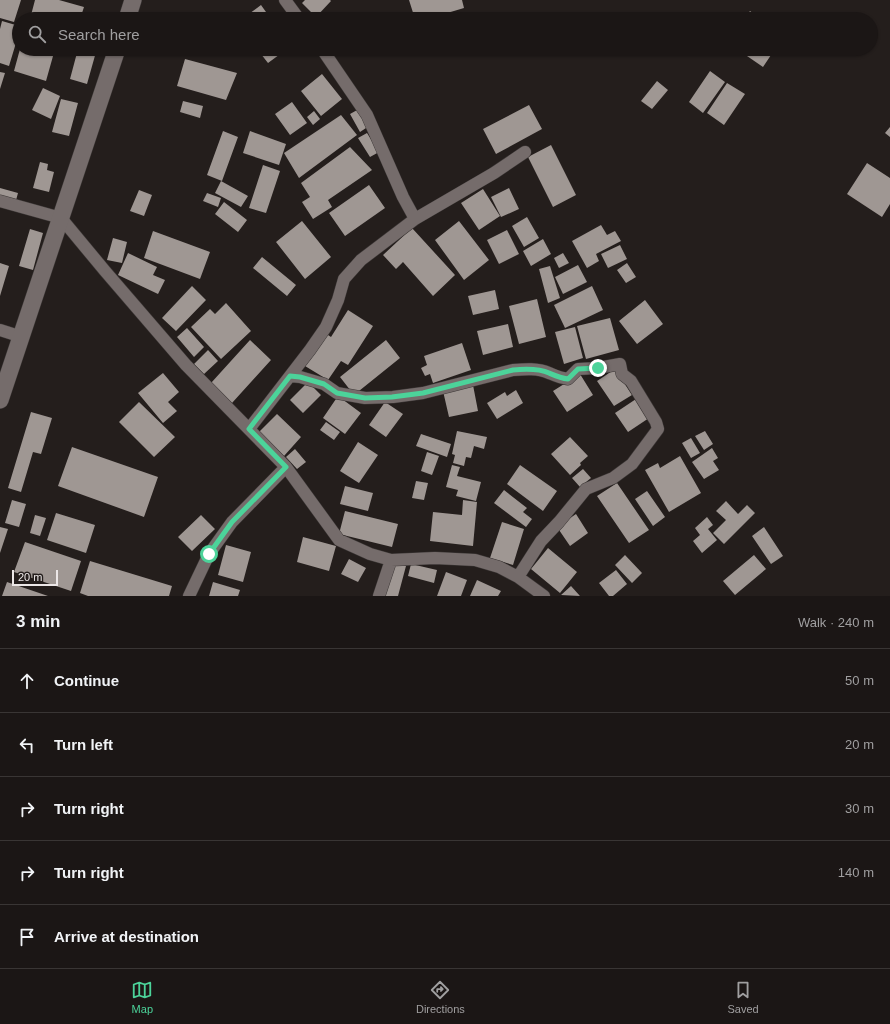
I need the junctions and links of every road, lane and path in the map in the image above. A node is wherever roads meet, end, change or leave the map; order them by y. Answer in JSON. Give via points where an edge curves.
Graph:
{"nodes":[{"id":1,"x":133,"y":0,"type":"edge"},
{"id":2,"x":285,"y":0,"type":"edge"},
{"id":3,"x":129,"y":12,"type":"edge"},
{"id":4,"x":294,"y":12,"type":"edge"},
{"id":5,"x":115,"y":56,"type":"edge"},
{"id":6,"x":327,"y":56,"type":"edge"},
{"id":7,"x":525,"y":152,"type":"dead end"},
{"id":8,"x":0,"y":201,"type":"edge"},
{"id":9,"x":61,"y":218,"type":"junction"},
{"id":10,"x":415,"y":219,"type":"junction"},
{"id":11,"x":0,"y":330,"type":"edge"},
{"id":12,"x":22,"y":336,"type":"junction"},
{"id":13,"x":290,"y":376,"type":"junction"},
{"id":14,"x":0,"y":400,"type":"edge"},
{"id":15,"x":249,"y":429,"type":"junction"},
{"id":16,"x":286,"y":467,"type":"junction"},
{"id":17,"x":391,"y":560,"type":"junction"},
{"id":18,"x":518,"y":577,"type":"junction"},
{"id":19,"x":541,"y":595,"type":"edge"},
{"id":20,"x":189,"y":596,"type":"edge"},
{"id":21,"x":379,"y":596,"type":"edge"}],
"edges":[{"from":1,"to":3,"type":"main road"},
{"from":2,"to":4,"type":"street"},
{"from":5,"to":9,"type":"main road"},
{"from":6,"to":10,"type":"street","via":[[367,115]]},
{"from":7,"to":10,"type":"street","via":[[494,174]]},
{"from":8,"to":9,"type":"street"},
{"from":9,"to":12,"type":"main road"},
{"from":9,"to":15,"type":"street","via":[[186,365]]},
{"from":10,"to":13,"type":"street","via":[[361,260],[344,279],[326,327]]},
{"from":11,"to":12,"type":"street"},
{"from":12,"to":14,"type":"main road"},
{"from":13,"to":15,"type":"street"},
{"from":13,"to":18,"type":"street","via":[[324,384],[337,393],[365,398],[423,393],[513,370],[548,372],[558,378],[568,379],[578,369],[620,364],[622,374],[631,381],[658,429],[632,464],[613,478],[586,489],[541,541]]},
{"from":15,"to":16,"type":"street"},
{"from":16,"to":17,"type":"street","via":[[339,540]]},
{"from":16,"to":20,"type":"street","via":[[232,522],[209,554]]},
{"from":17,"to":18,"type":"street","via":[[475,560],[499,567]]},
{"from":17,"to":21,"type":"street"},
{"from":18,"to":19,"type":"street"}]}
